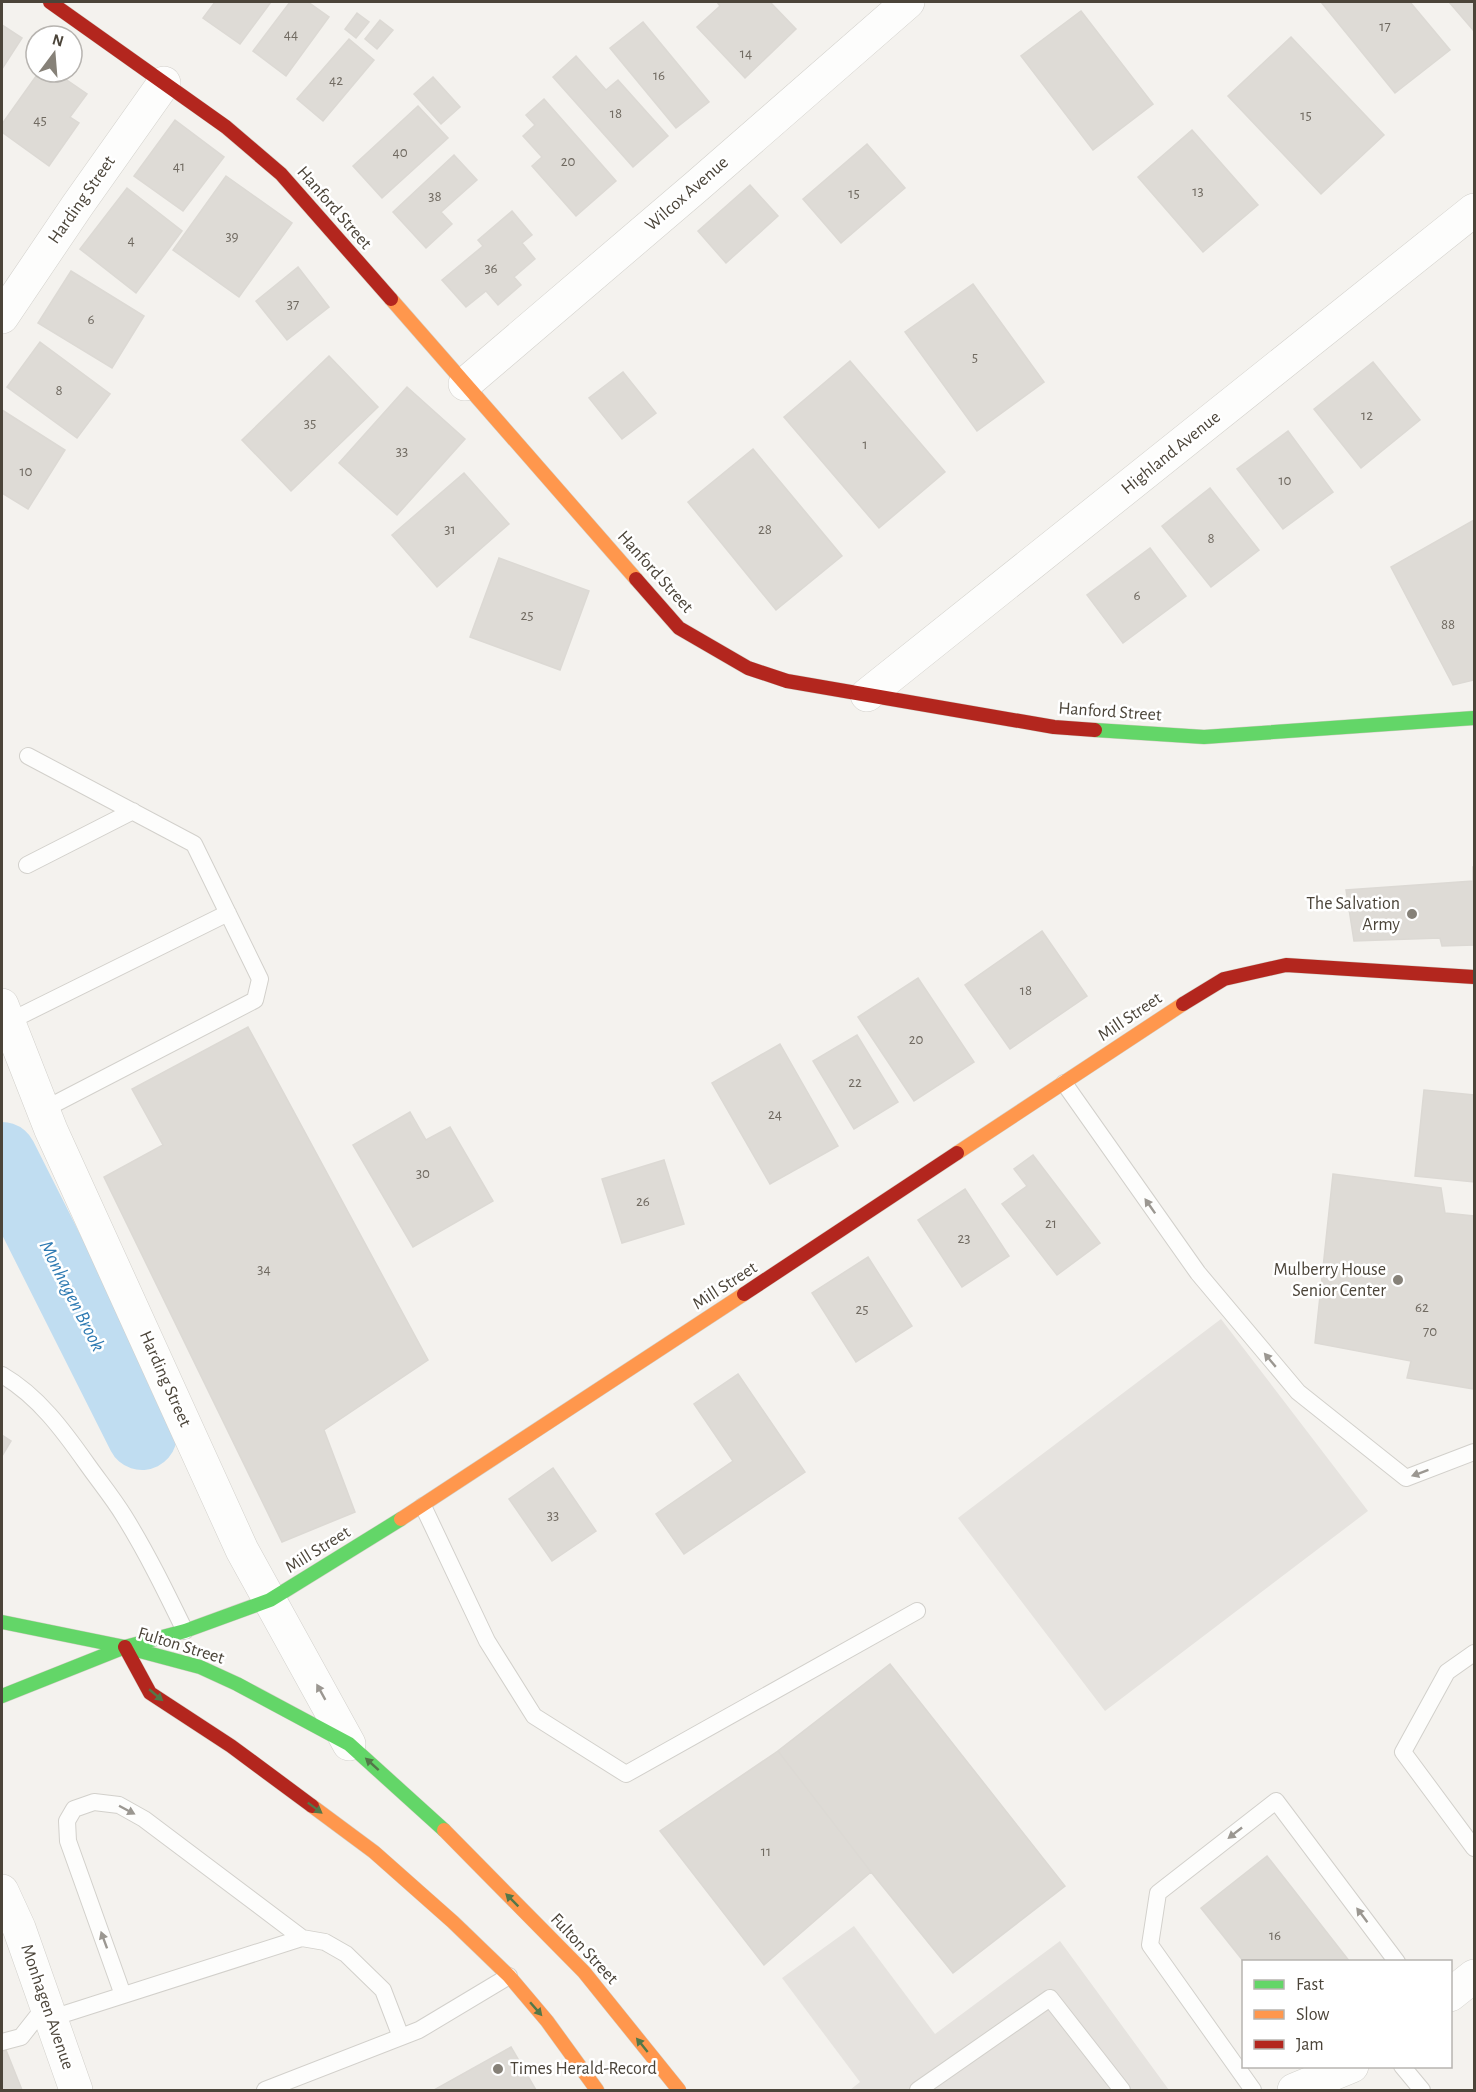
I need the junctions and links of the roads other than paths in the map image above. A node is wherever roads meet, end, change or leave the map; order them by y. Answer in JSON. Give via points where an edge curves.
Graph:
{"nodes":[{"id":1,"x":50,"y":2,"type":"edge"},
{"id":2,"x":908,"y":2,"type":"edge"},
{"id":3,"x":164,"y":83,"type":"junction"},
{"id":4,"x":1474,"y":210,"type":"edge"},
{"id":5,"x":2,"y":317,"type":"edge"},
{"id":6,"x":465,"y":384,"type":"junction"},
{"id":7,"x":867,"y":695,"type":"junction"},
{"id":8,"x":1474,"y":718,"type":"edge"},
{"id":9,"x":28,"y":756,"type":"dead end"},
{"id":10,"x":133,"y":811,"type":"junction"},
{"id":11,"x":27,"y":865,"type":"dead end"},
{"id":12,"x":228,"y":913,"type":"junction"},
{"id":13,"x":1474,"y":977,"type":"edge"},
{"id":14,"x":5,"y":1013,"type":"edge"},
{"id":15,"x":1064,"y":1083,"type":"junction"},
{"id":16,"x":43,"y":1110,"type":"junction"},
{"id":17,"x":2,"y":1375,"type":"edge"},
{"id":18,"x":1474,"y":1452,"type":"edge"},
{"id":19,"x":423,"y":1506,"type":"junction"},
{"id":20,"x":270,"y":1600,"type":"junction"},
{"id":21,"x":917,"y":1611,"type":"dead end"},
{"id":22,"x":2,"y":1622,"type":"edge"},
{"id":23,"x":185,"y":1631,"type":"junction"},
{"id":24,"x":125,"y":1647,"type":"junction"},
{"id":25,"x":1474,"y":1653,"type":"edge"},
{"id":26,"x":2,"y":1696,"type":"edge"},
{"id":27,"x":349,"y":1744,"type":"junction"},
{"id":28,"x":1474,"y":1848,"type":"edge"},
{"id":29,"x":2,"y":1891,"type":"edge"},
{"id":30,"x":302,"y":1938,"type":"junction"},
{"id":31,"x":1395,"y":1960,"type":"edge"},
{"id":32,"x":509,"y":1976,"type":"junction"},
{"id":33,"x":1474,"y":1976,"type":"edge"},
{"id":34,"x":1452,"y":1993,"type":"edge"},
{"id":35,"x":123,"y":1995,"type":"junction"},
{"id":36,"x":49,"y":2011,"type":"junction"},
{"id":37,"x":401,"y":2037,"type":"junction"},
{"id":38,"x":2,"y":2042,"type":"edge"},
{"id":39,"x":1350,"y":2068,"type":"edge"},
{"id":40,"x":1403,"y":2068,"type":"edge"},
{"id":41,"x":76,"y":2091,"type":"edge"},
{"id":42,"x":265,"y":2091,"type":"edge"},
{"id":43,"x":597,"y":2091,"type":"edge"},
{"id":44,"x":679,"y":2091,"type":"edge"},
{"id":45,"x":918,"y":2091,"type":"edge"},
{"id":46,"x":1122,"y":2091,"type":"edge"},
{"id":47,"x":1253,"y":2091,"type":"edge"},
{"id":48,"x":1294,"y":2091,"type":"edge"},
{"id":49,"x":1422,"y":2091,"type":"edge"}],
"edges":[{"from":1,"to":3,"type":"street","name":"Hanford Street"},
{"from":2,"to":6,"type":"street","name":"Wilcox Avenue"},
{"from":3,"to":5,"type":"street","name":"Harding Street"},
{"from":3,"to":6,"type":"street","name":"Hanford Street","via":[[226,127],[280,174]]},
{"from":4,"to":7,"type":"street","name":"Highland Avenue"},
{"from":6,"to":7,"type":"street","name":"Hanford Street","via":[[679,628],[748,668],[787,681]]},
{"from":7,"to":8,"type":"street","name":"Hanford Street","via":[[1054,727],[1204,736]]},
{"from":9,"to":10,"type":"lane"},
{"from":10,"to":11,"type":"lane"},
{"from":10,"to":12,"type":"lane","via":[[195,844]]},
{"from":12,"to":14,"type":"lane"},
{"from":12,"to":16,"type":"lane","via":[[260,980],[255,1000]]},
{"from":13,"to":15,"type":"street","name":"Mill Street","via":[[1286,965],[1253,971],[1224,979]]},
{"from":14,"to":16,"type":"street","name":"Harding Street"},
{"from":18,"to":15,"type":"lane","one_way":true,"via":[[1406,1478],[1298,1392],[1198,1274]]},
{"from":15,"to":19,"type":"street","name":"Mill Street"},
{"from":16,"to":20,"type":"street","name":"Harding Street","via":[[242,1550]]},
{"from":17,"to":23,"type":"lane","via":[[42,1407],[72,1442],[123,1515]]},
{"from":19,"to":20,"type":"street","name":"Mill Street"},
{"from":19,"to":21,"type":"lane","via":[[487,1641],[534,1716],[626,1774]]},
{"from":20,"to":23,"type":"street","name":"Mill Street"},
{"from":27,"to":20,"type":"street","name":"Harding Street","one_way":true},
{"from":22,"to":24,"type":"street"},
{"from":23,"to":24,"type":"street","name":"Mill Street"},
{"from":24,"to":26,"type":"street","name":"Mill Street"},
{"from":24,"to":27,"type":"street","name":"Fulton Street","via":[[200,1668],[237,1684]]},
{"from":24,"to":32,"type":"street","name":"Fulton Street","one_way":true,"via":[[150,1693],[231,1746],[374,1852]]},
{"from":25,"to":28,"type":"lane","via":[[1447,1672],[1403,1752]]},
{"from":44,"to":27,"type":"street","name":"Fulton Street","one_way":true,"via":[[584,1972],[438,1824]]},
{"from":29,"to":36,"type":"street","name":"Monhagen Avenue"},
{"from":30,"to":35,"type":"lane"},
{"from":35,"to":30,"type":"lane","one_way":true,"via":[[68,1841],[67,1821],[74,1809],[94,1802],[119,1805],[144,1819]]},
{"from":30,"to":37,"type":"lane","via":[[325,1942],[346,1954],[383,1990]]},
{"from":31,"to":47,"type":"lane","one_way":true,"via":[[1276,1801],[1158,1893],[1149,1945]]},
{"from":32,"to":37,"type":"lane"},
{"from":32,"to":43,"type":"street","name":"Fulton Street","one_way":true},
{"from":33,"to":34,"type":"street"},
{"from":35,"to":36,"type":"lane"},
{"from":36,"to":38,"type":"lane","via":[[21,2037]]},
{"from":36,"to":41,"type":"street","name":"Monhagen Avenue"},
{"from":37,"to":42,"type":"lane"},
{"from":39,"to":48,"type":"street"},
{"from":40,"to":49,"type":"lane"},
{"from":45,"to":46,"type":"lane","via":[[1050,1998]]}]}
